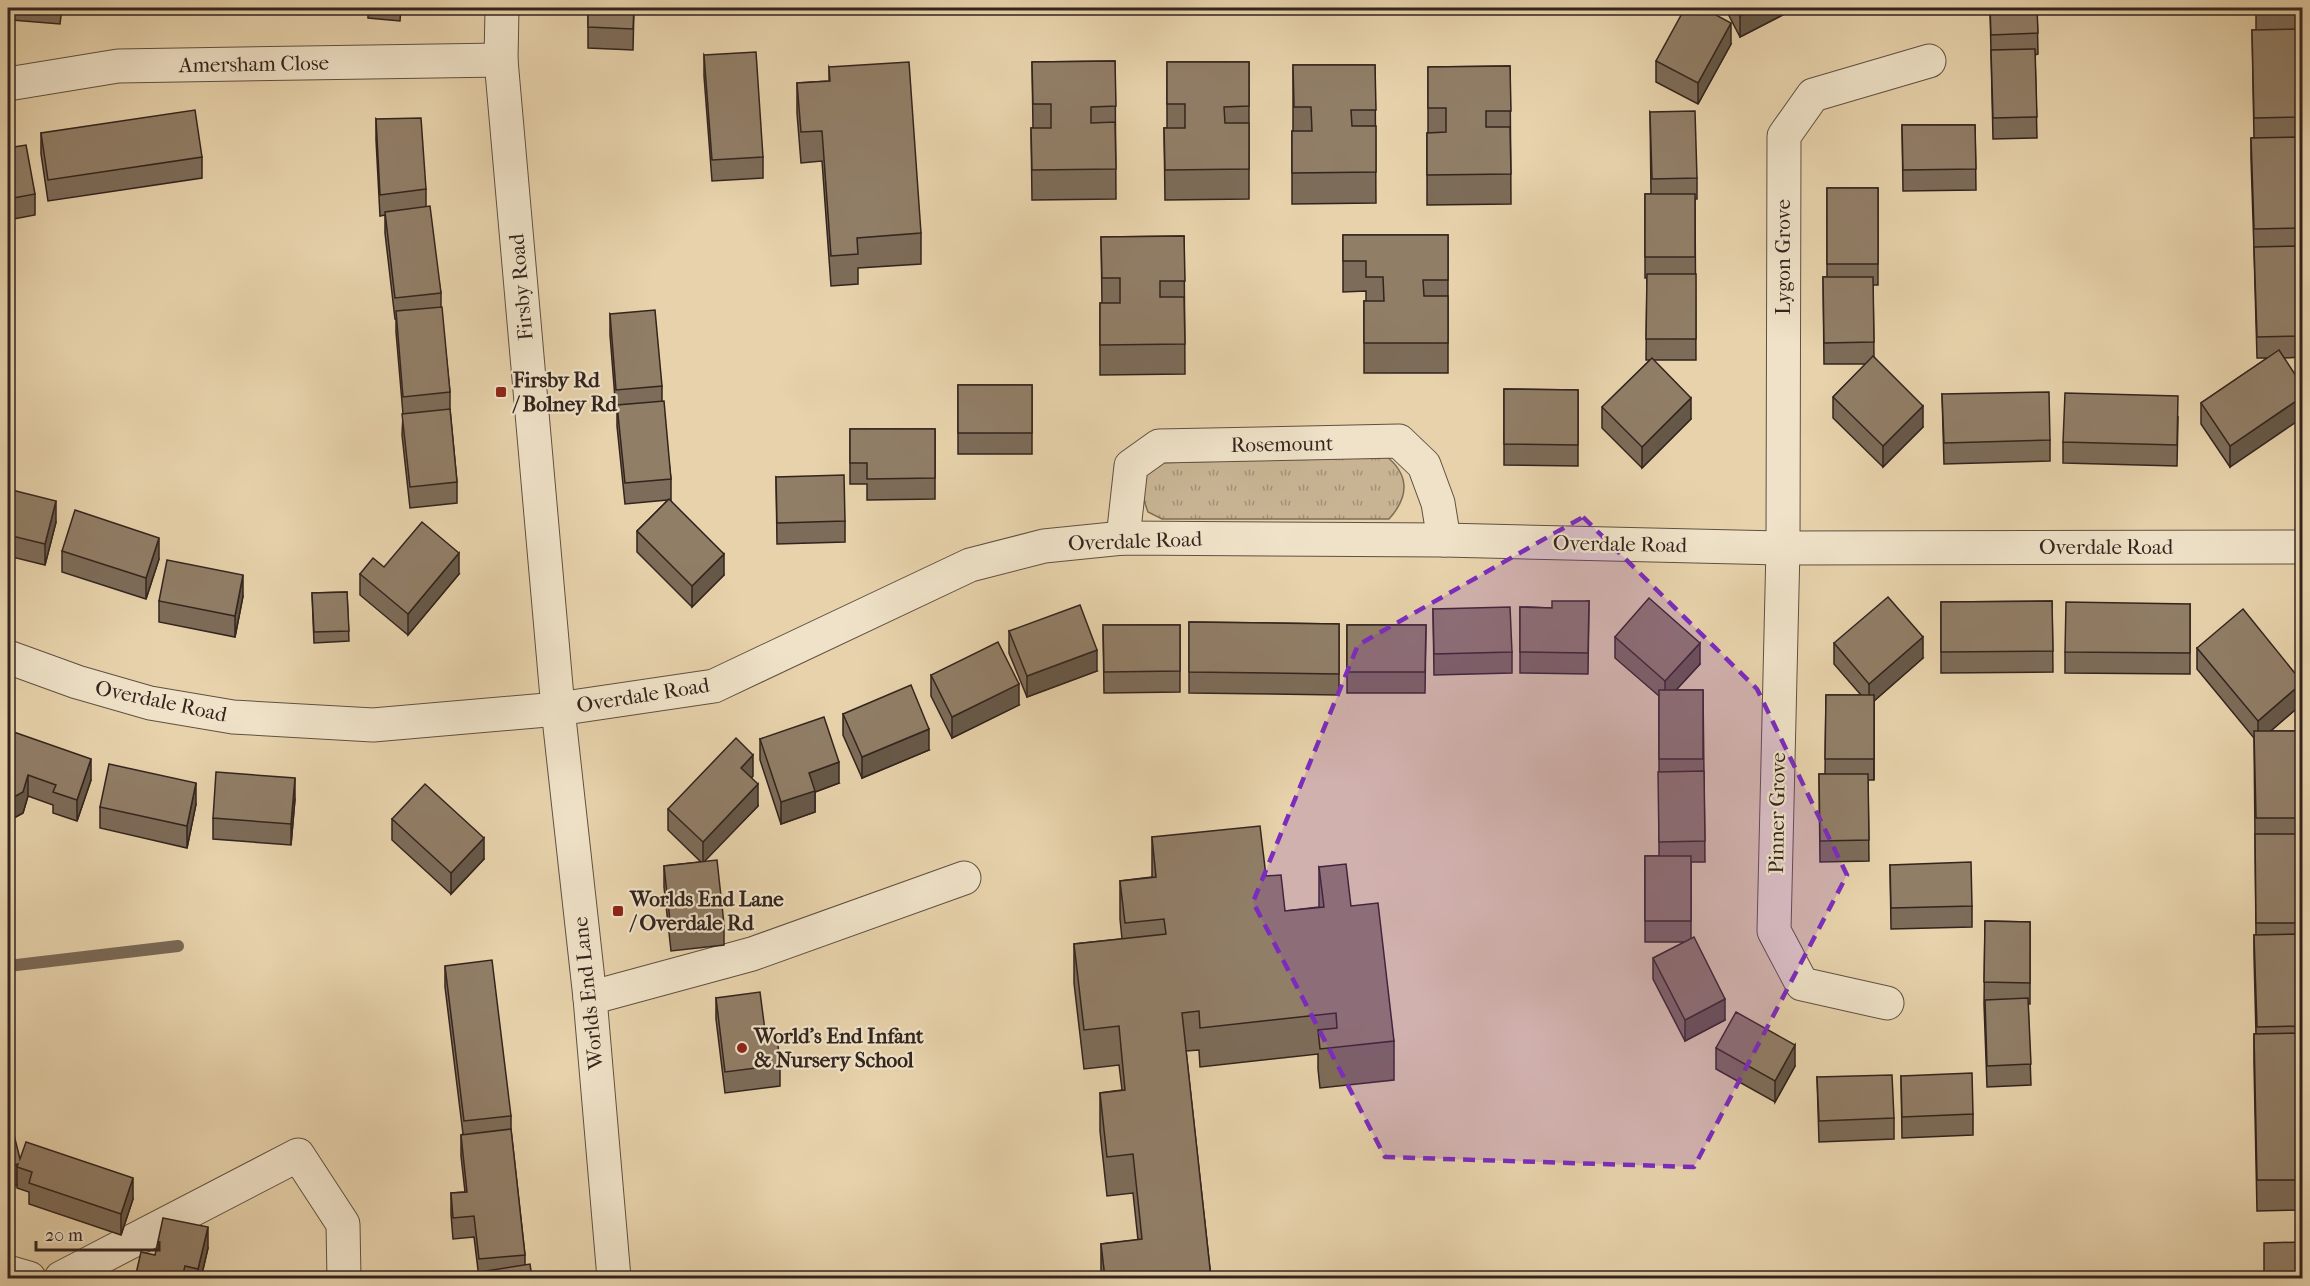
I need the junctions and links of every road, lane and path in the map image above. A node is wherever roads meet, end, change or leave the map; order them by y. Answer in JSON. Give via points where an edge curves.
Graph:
{"nodes":[{"id":1,"x":502,"y":8,"type":"edge"},
{"id":2,"x":501,"y":60,"type":"junction"},
{"id":3,"x":1929,"y":61,"type":"dead end"},
{"id":4,"x":8,"y":84,"type":"edge"},
{"id":5,"x":1123,"y":538,"type":"junction"},
{"id":6,"x":1444,"y":540,"type":"junction"},
{"id":7,"x":2302,"y":547,"type":"edge"},
{"id":8,"x":1783,"y":548,"type":"junction"},
{"id":9,"x":8,"y":657,"type":"edge"},
{"id":10,"x":558,"y":709,"type":"junction"},
{"id":11,"x":964,"y":878,"type":"dead end"},
{"id":12,"x":590,"y":998,"type":"junction"},
{"id":13,"x":1887,"y":1003,"type":"dead end"},
{"id":14,"x":8,"y":1272,"type":"edge"},
{"id":15,"x":29,"y":1278,"type":"edge"},
{"id":16,"x":61,"y":1278,"type":"edge"},
{"id":17,"x":344,"y":1278,"type":"edge"},
{"id":18,"x":614,"y":1278,"type":"edge"}],
"edges":[{"from":1,"to":2,"type":"street","name":"Firsby Road"},
{"from":2,"to":4,"type":"street","name":"Amersham Close","via":[[118,66]]},
{"from":2,"to":10,"type":"street","name":"Firsby Road"},
{"from":3,"to":8,"type":"street","name":"Lygon Grove","via":[[1813,95],[1784,136]]},
{"from":5,"to":6,"type":"street","name":"Overdale Road"},
{"from":5,"to":6,"type":"street","name":"Rosemount","via":[[1131,466],[1159,446],[1399,441],[1424,465],[1438,503]]},
{"from":5,"to":10,"type":"street","name":"Overdale Road","via":[[1044,546],[970,565],[714,686]]},
{"from":6,"to":8,"type":"street","name":"Overdale Road"},
{"from":7,"to":8,"type":"street","name":"Overdale Road"},
{"from":8,"to":13,"type":"street","name":"Pinner Grove","via":[[1774,931],[1802,984]]},
{"from":9,"to":10,"type":"street","name":"Overdale Road","via":[[150,703],[233,717],[373,725]]},
{"from":10,"to":12,"type":"street","name":"Worlds End Lane"},
{"from":11,"to":12,"type":"street","via":[[752,954]]},
{"from":12,"to":18,"type":"street","name":"Worlds End Lane"},
{"from":14,"to":15,"type":"street"},
{"from":16,"to":17,"type":"street","via":[[298,1155],[343,1224]]}]}
